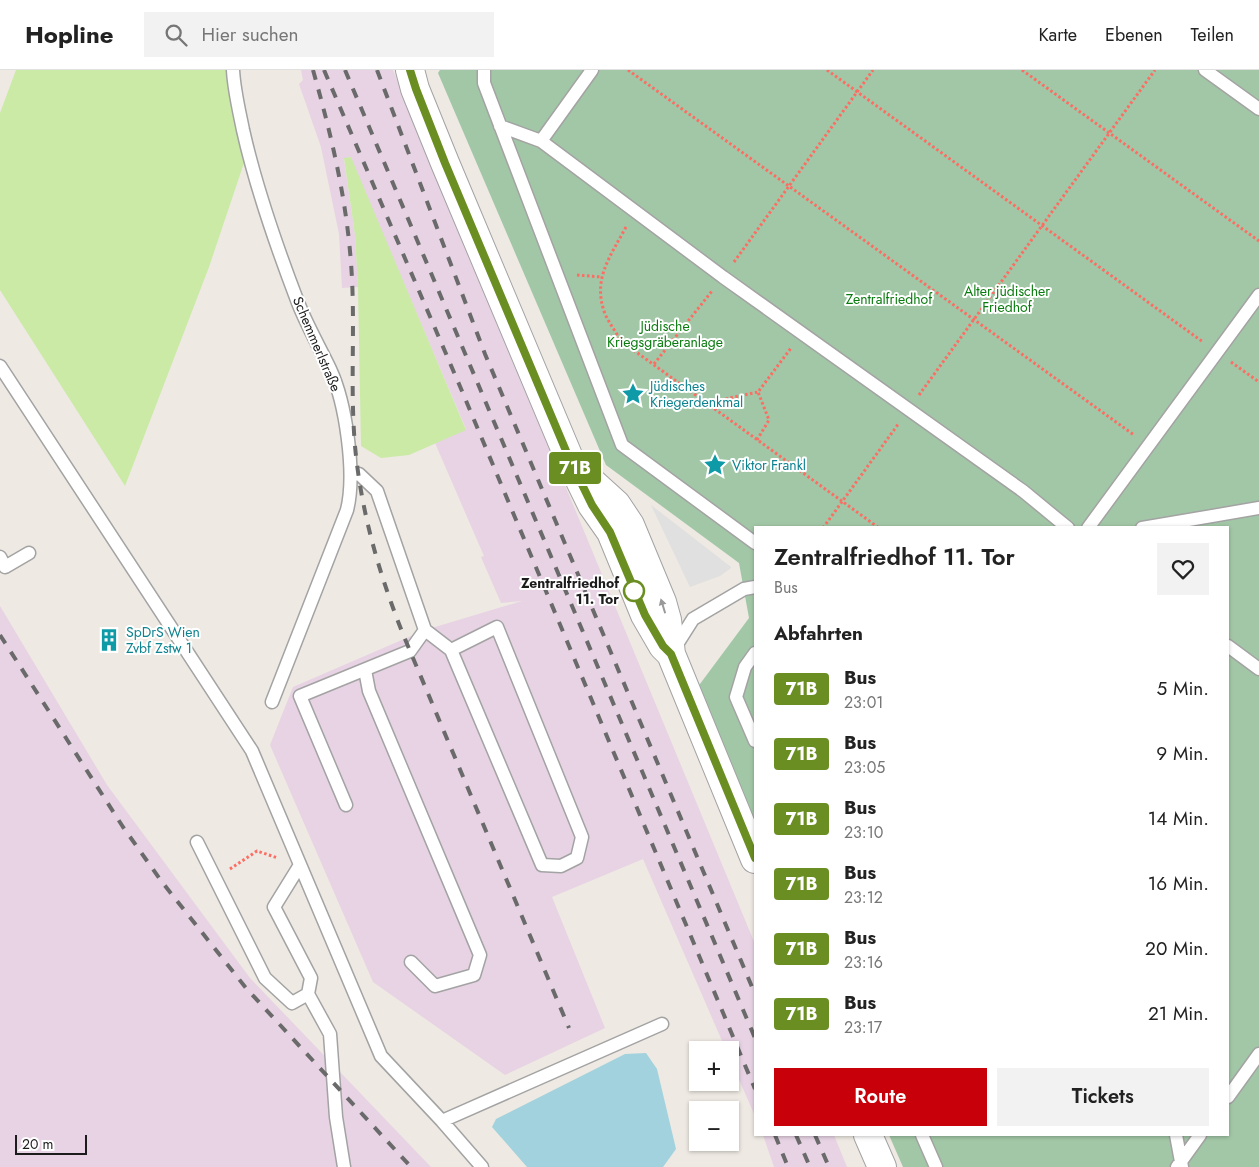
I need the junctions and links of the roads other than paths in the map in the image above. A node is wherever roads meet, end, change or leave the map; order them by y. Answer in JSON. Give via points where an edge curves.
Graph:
{"nodes":[{"id":1,"x":233,"y":70,"type":"edge"},
{"id":2,"x":410,"y":70,"type":"edge"},
{"id":3,"x":484,"y":70,"type":"edge"},
{"id":4,"x":592,"y":70,"type":"edge"},
{"id":5,"x":1205,"y":70,"type":"edge"},
{"id":6,"x":1259,"y":109,"type":"edge"},
{"id":7,"x":500,"y":126,"type":"junction"},
{"id":8,"x":541,"y":141,"type":"junction"},
{"id":9,"x":1259,"y":294,"type":"edge"},
{"id":10,"x":0,"y":366,"type":"edge"},
{"id":11,"x":351,"y":474,"type":"junction"},
{"id":12,"x":1259,"y":508,"type":"edge"},
{"id":13,"x":1066,"y":526,"type":"edge"},
{"id":14,"x":1089,"y":526,"type":"edge"},
{"id":15,"x":1154,"y":526,"type":"edge"},
{"id":16,"x":754,"y":542,"type":"edge"},
{"id":17,"x":29,"y":553,"type":"dead end"},
{"id":18,"x":0,"y":557,"type":"edge"},
{"id":19,"x":754,"y":587,"type":"edge"},
{"id":20,"x":426,"y":630,"type":"junction"},
{"id":21,"x":1229,"y":647,"type":"edge"},
{"id":22,"x":451,"y":650,"type":"junction"},
{"id":23,"x":671,"y":654,"type":"junction"},
{"id":24,"x":754,"y":654,"type":"edge"},
{"id":25,"x":1259,"y":669,"type":"edge"},
{"id":26,"x":365,"y":670,"type":"junction"},
{"id":27,"x":272,"y":702,"type":"dead end"},
{"id":28,"x":754,"y":740,"type":"edge"},
{"id":29,"x":346,"y":805,"type":"dead end"},
{"id":30,"x":197,"y":842,"type":"dead end"},
{"id":31,"x":754,"y":856,"type":"edge"},
{"id":32,"x":300,"y":865,"type":"junction"},
{"id":33,"x":411,"y":962,"type":"dead end"},
{"id":34,"x":308,"y":994,"type":"junction"},
{"id":35,"x":662,"y":1024,"type":"dead end"},
{"id":36,"x":1259,"y":1054,"type":"edge"},
{"id":37,"x":1229,"y":1097,"type":"edge"},
{"id":38,"x":442,"y":1121,"type":"junction"},
{"id":39,"x":868,"y":1136,"type":"edge"},
{"id":40,"x":922,"y":1136,"type":"edge"},
{"id":41,"x":1176,"y":1136,"type":"edge"},
{"id":42,"x":1199,"y":1136,"type":"edge"},
{"id":43,"x":1180,"y":1165,"type":"edge"},
{"id":44,"x":344,"y":1167,"type":"edge"},
{"id":45,"x":482,"y":1167,"type":"edge"},
{"id":46,"x":882,"y":1167,"type":"edge"},
{"id":47,"x":936,"y":1167,"type":"edge"}],
"edges":[{"from":1,"to":11,"type":"lane","name":"Schemmerlstraße","via":[[248,152],[262,198],[297,300],[330,370],[342,406]]},
{"from":2,"to":23,"type":"street","via":[[442,154],[574,466],[616,504],[630,525],[662,602]]},
{"from":3,"to":7,"type":"lane","via":[[484,83]]},
{"from":4,"to":8,"type":"lane"},
{"from":5,"to":6,"type":"lane"},
{"from":7,"to":8,"type":"lane"},
{"from":7,"to":16,"type":"lane","via":[[622,445]]},
{"from":8,"to":13,"type":"lane"},
{"from":9,"to":14,"type":"lane"},
{"from":10,"to":32,"type":"lane","via":[[252,751]]},
{"from":11,"to":20,"type":"lane","via":[[359,474],[377,491]]},
{"from":11,"to":27,"type":"lane","name":"Schemmerlstraße","via":[[347,510]]},
{"from":12,"to":15,"type":"lane"},
{"from":17,"to":18,"type":"lane","via":[[5,567]]},
{"from":19,"to":23,"type":"lane","via":[[744,589],[693,619]]},
{"from":20,"to":22,"type":"lane"},
{"from":20,"to":26,"type":"lane","via":[[410,651]]},
{"from":21,"to":25,"type":"lane"},
{"from":22,"to":22,"type":"lane","via":[[542,865],[561,866],[577,858],[582,837],[497,627]]},
{"from":23,"to":31,"type":"street"},
{"from":24,"to":28,"type":"lane","via":[[745,667],[736,697]]},
{"from":26,"to":29,"type":"lane","via":[[300,696]]},
{"from":26,"to":33,"type":"lane","via":[[370,691],[480,955],[474,975],[435,986]]},
{"from":30,"to":34,"type":"lane","via":[[265,978],[292,1003]]},
{"from":32,"to":34,"type":"lane","via":[[274,907],[311,978]]},
{"from":32,"to":38,"type":"lane","via":[[381,1056]]},
{"from":34,"to":44,"type":"lane","via":[[330,1034],[336,1117]]},
{"from":35,"to":38,"type":"lane"},
{"from":36,"to":37,"type":"lane"},
{"from":38,"to":45,"type":"lane"},
{"from":39,"to":46,"type":"street"},
{"from":40,"to":47,"type":"lane"},
{"from":41,"to":43,"type":"lane"},
{"from":42,"to":43,"type":"lane"}]}
